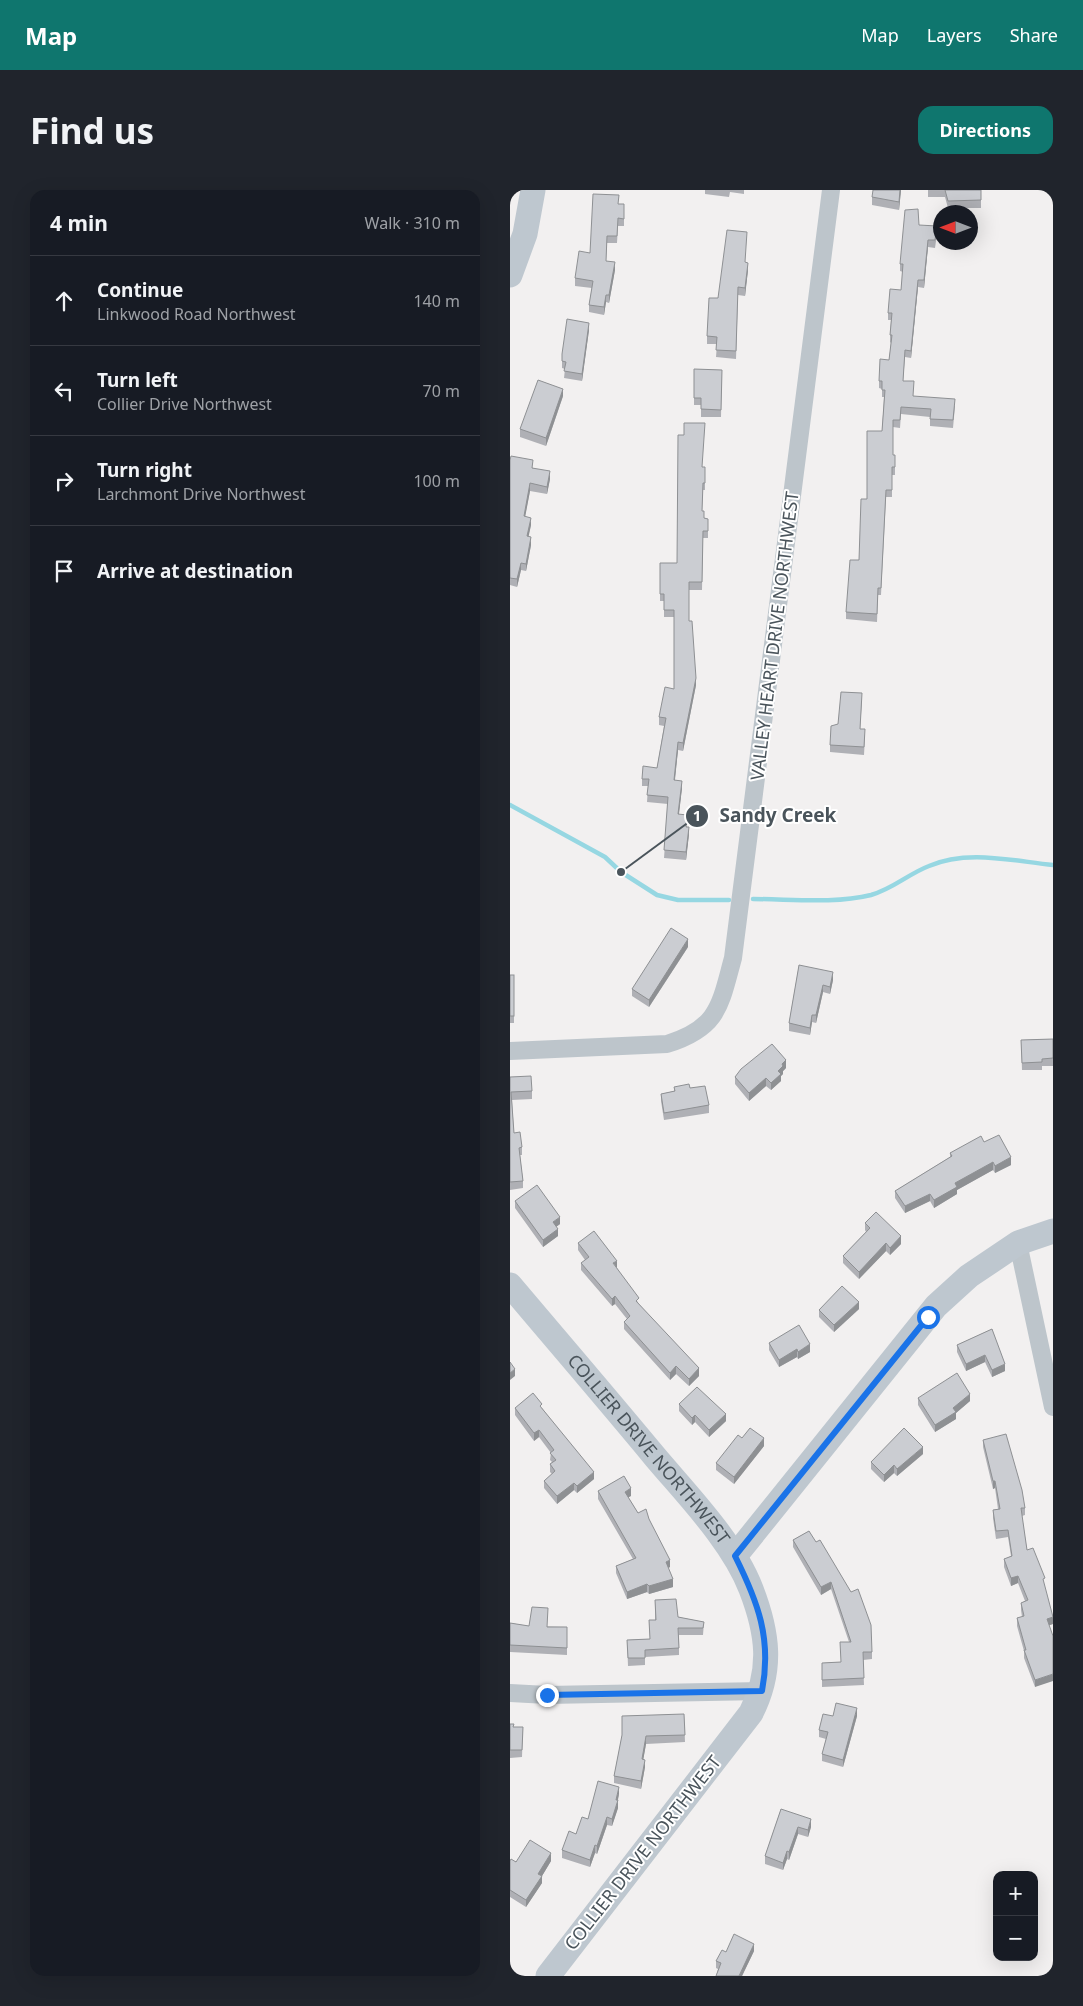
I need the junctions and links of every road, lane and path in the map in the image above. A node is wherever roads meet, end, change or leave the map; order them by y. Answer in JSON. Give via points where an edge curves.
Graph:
{"nodes":[{"id":1,"x":533,"y":190,"type":"edge"},
{"id":2,"x":832,"y":190,"type":"edge"},
{"id":3,"x":510,"y":275,"type":"edge"},
{"id":4,"x":510,"y":1051,"type":"edge"},
{"id":5,"x":1053,"y":1231,"type":"edge"},
{"id":6,"x":1018,"y":1243,"type":"junction"},
{"id":7,"x":510,"y":1285,"type":"edge"},
{"id":8,"x":1053,"y":1407,"type":"edge"},
{"id":9,"x":735,"y":1556,"type":"junction"},
{"id":10,"x":762,"y":1691,"type":"junction"},
{"id":11,"x":510,"y":1693,"type":"edge"},
{"id":12,"x":548,"y":1976,"type":"edge"}],
"edges":[{"from":1,"to":3,"type":"main road","via":[[525,234]]},
{"from":2,"to":4,"type":"street","name":"VALLEY HEART DRIVE NORTHWEST","via":[[734,958],[722,1000],[712,1019],[702,1028],[667,1044]]},
{"from":5,"to":6,"type":"main road"},
{"from":6,"to":8,"type":"street"},
{"from":6,"to":9,"type":"main road","via":[[969,1276],[936,1306]]},
{"from":7,"to":9,"type":"main road","name":"COLLIER DRIVE NORTHWEST"},
{"from":9,"to":10,"type":"main road","name":"COLLIER DRIVE NORTHWEST","via":[[751,1590],[765,1640],[767,1666]]},
{"from":10,"to":11,"type":"street"},
{"from":10,"to":12,"type":"main road","name":"COLLIER DRIVE NORTHWEST","via":[[751,1713]]}]}
